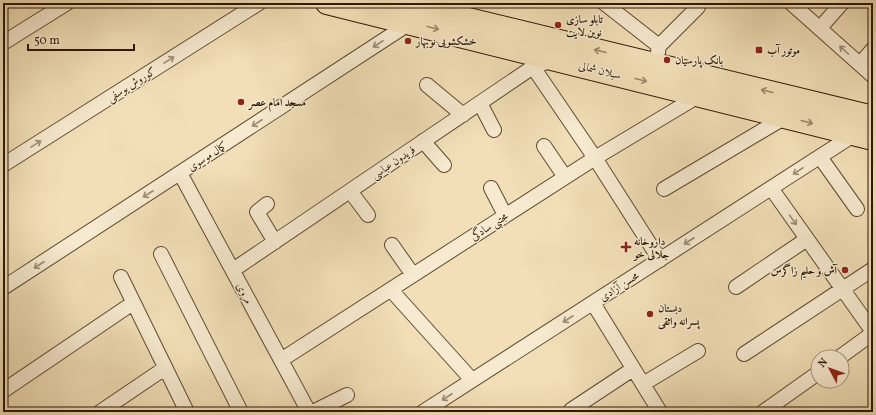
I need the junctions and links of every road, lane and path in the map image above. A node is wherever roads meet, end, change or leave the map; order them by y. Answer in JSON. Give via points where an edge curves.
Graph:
{"nodes":[{"id":1,"x":67,"y":3,"type":"edge"},
{"id":2,"x":259,"y":3,"type":"edge"},
{"id":3,"x":327,"y":3,"type":"edge"},
{"id":4,"x":402,"y":3,"type":"edge"},
{"id":5,"x":604,"y":3,"type":"edge"},
{"id":6,"x":791,"y":3,"type":"edge"},
{"id":7,"x":842,"y":3,"type":"edge"},
{"id":8,"x":698,"y":7,"type":"dead end"},
{"id":9,"x":410,"y":23,"type":"junction"},
{"id":10,"x":820,"y":28,"type":"junction"},
{"id":11,"x":3,"y":43,"type":"edge"},
{"id":12,"x":873,"y":49,"type":"edge"},
{"id":13,"x":658,"y":55,"type":"junction"},
{"id":14,"x":557,"y":58,"type":"junction"},
{"id":15,"x":860,"y":64,"type":"junction"},
{"id":16,"x":533,"y":67,"type":"junction"},
{"id":17,"x":873,"y":76,"type":"edge"},
{"id":18,"x":427,"y":85,"type":"dead end"},
{"id":19,"x":700,"y":95,"type":"junction"},
{"id":20,"x":480,"y":103,"type":"junction"},
{"id":21,"x":463,"y":114,"type":"junction"},
{"id":22,"x":787,"y":116,"type":"junction"},
{"id":23,"x":868,"y":116,"type":"edge"},
{"id":24,"x":494,"y":130,"type":"dead end"},
{"id":25,"x":864,"y":137,"type":"edge"},
{"id":26,"x":424,"y":142,"type":"junction"},
{"id":27,"x":544,"y":146,"type":"dead end"},
{"id":28,"x":820,"y":157,"type":"junction"},
{"id":29,"x":595,"y":158,"type":"junction"},
{"id":30,"x":444,"y":164,"type":"dead end"},
{"id":31,"x":3,"y":165,"type":"edge"},
{"id":32,"x":180,"y":173,"type":"junction"},
{"id":33,"x":565,"y":177,"type":"junction"},
{"id":34,"x":491,"y":188,"type":"dead end"},
{"id":35,"x":771,"y":188,"type":"junction"},
{"id":36,"x":664,"y":189,"type":"dead end"},
{"id":37,"x":350,"y":191,"type":"junction"},
{"id":38,"x":267,"y":204,"type":"dead end"},
{"id":39,"x":857,"y":209,"type":"dead end"},
{"id":40,"x":368,"y":215,"type":"dead end"},
{"id":41,"x":505,"y":215,"type":"junction"},
{"id":42,"x":807,"y":239,"type":"junction"},
{"id":43,"x":275,"y":242,"type":"junction"},
{"id":44,"x":392,"y":245,"type":"dead end"},
{"id":45,"x":161,"y":254,"type":"dead end"},
{"id":46,"x":660,"y":260,"type":"junction"},
{"id":47,"x":873,"y":269,"type":"edge"},
{"id":48,"x":233,"y":270,"type":"junction"},
{"id":49,"x":413,"y":275,"type":"junction"},
{"id":50,"x":120,"y":277,"type":"dead end"},
{"id":51,"x":736,"y":287,"type":"dead end"},
{"id":52,"x":3,"y":288,"type":"edge"},
{"id":53,"x":391,"y":290,"type":"junction"},
{"id":54,"x":843,"y":290,"type":"junction"},
{"id":55,"x":133,"y":303,"type":"junction"},
{"id":56,"x":593,"y":303,"type":"junction"},
{"id":57,"x":873,"y":333,"type":"edge"},
{"id":58,"x":850,"y":350,"type":"edge"},
{"id":59,"x":698,"y":351,"type":"dead end"},
{"id":60,"x":744,"y":354,"type":"dead end"},
{"id":61,"x":281,"y":360,"type":"junction"},
{"id":62,"x":165,"y":368,"type":"junction"},
{"id":63,"x":633,"y":369,"type":"junction"},
{"id":64,"x":810,"y":379,"type":"edge"},
{"id":65,"x":472,"y":380,"type":"junction"},
{"id":66,"x":643,"y":384,"type":"junction"},
{"id":67,"x":3,"y":391,"type":"edge"},
{"id":68,"x":347,"y":395,"type":"dead end"},
{"id":69,"x":571,"y":410,"type":"dead end"},
{"id":70,"x":100,"y":412,"type":"edge"},
{"id":71,"x":187,"y":412,"type":"edge"},
{"id":72,"x":241,"y":412,"type":"edge"},
{"id":73,"x":309,"y":412,"type":"edge"},
{"id":74,"x":313,"y":412,"type":"edge"},
{"id":75,"x":423,"y":412,"type":"edge"},
{"id":76,"x":660,"y":412,"type":"edge"},
{"id":77,"x":763,"y":412,"type":"edge"}],
"edges":[{"from":1,"to":11,"type":"street"},
{"from":31,"to":2,"type":"street","name":"کوروش یوسفی","one_way":true},
{"from":3,"to":9,"type":"main road","name":"سبلان شمالی"},
{"from":13,"to":4,"type":"main road","name":"سبلان شمالی","one_way":true},
{"from":5,"to":13,"type":"street"},
{"from":6,"to":10,"type":"street"},
{"from":7,"to":10,"type":"street"},
{"from":8,"to":13,"type":"street"},
{"from":9,"to":14,"type":"main road","name":"سبلان شمالی","one_way":true},
{"from":9,"to":32,"type":"street","name":"کمال موسوی","one_way":true},
{"from":15,"to":10,"type":"street","one_way":true},
{"from":12,"to":15,"type":"street"},
{"from":23,"to":13,"type":"main road","name":"سبلان شمالی","one_way":true},
{"from":14,"to":16,"type":"street","name":"فریدون عباسی"},
{"from":14,"to":19,"type":"main road","name":"سبلان شمالی","one_way":true},
{"from":15,"to":17,"type":"street"},
{"from":16,"to":20,"type":"street","name":"فریدون عباسی"},
{"from":16,"to":29,"type":"street"},
{"from":18,"to":21,"type":"street"},
{"from":19,"to":22,"type":"main road","name":"سبلان شمالی"},
{"from":19,"to":29,"type":"street","name":"مجتبی سادگی"},
{"from":20,"to":21,"type":"street","name":"فریدون عباسی"},
{"from":20,"to":24,"type":"street"},
{"from":21,"to":26,"type":"street","name":"فریدون عباسی"},
{"from":22,"to":25,"type":"main road","name":"سبلان شمالی","one_way":true},
{"from":22,"to":36,"type":"street"},
{"from":23,"to":25,"type":"main road"},
{"from":25,"to":28,"type":"street","name":"محسن آزادی"},
{"from":26,"to":30,"type":"street"},
{"from":26,"to":37,"type":"street","name":"فریدون عباسی"},
{"from":27,"to":33,"type":"street"},
{"from":28,"to":35,"type":"street","name":"محسن آزادی","one_way":true},
{"from":28,"to":39,"type":"street"},
{"from":29,"to":33,"type":"street","name":"مجتبی سادگی"},
{"from":29,"to":46,"type":"street"},
{"from":32,"to":48,"type":"street","name":"مروی"},
{"from":32,"to":52,"type":"street","name":"کمال موسوی","one_way":true},
{"from":33,"to":41,"type":"street","name":"مجتبی سادگی"},
{"from":34,"to":41,"type":"street"},
{"from":35,"to":42,"type":"street","one_way":true},
{"from":35,"to":46,"type":"street","name":"محسن آزادی","one_way":true},
{"from":37,"to":40,"type":"street"},
{"from":37,"to":43,"type":"street","name":"فریدون عباسی"},
{"from":38,"to":43,"type":"street","via":[[256,212]]},
{"from":41,"to":49,"type":"street","name":"مجتبی سادگی"},
{"from":42,"to":51,"type":"street"},
{"from":42,"to":54,"type":"street"},
{"from":43,"to":48,"type":"street","name":"فریدون عباسی"},
{"from":44,"to":49,"type":"street"},
{"from":45,"to":72,"type":"street"},
{"from":46,"to":56,"type":"street","name":"محسن آزادی"},
{"from":47,"to":54,"type":"street"},
{"from":48,"to":61,"type":"street","name":"مروی"},
{"from":49,"to":53,"type":"street","name":"مجتبی سادگی"},
{"from":50,"to":55,"type":"street"},
{"from":53,"to":61,"type":"street","name":"مجتبی سادگی"},
{"from":53,"to":65,"type":"street"},
{"from":54,"to":57,"type":"street"},
{"from":54,"to":60,"type":"street"},
{"from":55,"to":62,"type":"street"},
{"from":55,"to":67,"type":"street"},
{"from":56,"to":63,"type":"street"},
{"from":56,"to":65,"type":"street","name":"محسن آزادی","one_way":true},
{"from":57,"to":58,"type":"street"},
{"from":59,"to":66,"type":"street"},
{"from":61,"to":73,"type":"street","name":"مروی"},
{"from":62,"to":70,"type":"street"},
{"from":62,"to":71,"type":"street"},
{"from":63,"to":66,"type":"street"},
{"from":63,"to":69,"type":"street"},
{"from":64,"to":77,"type":"street"},
{"from":65,"to":75,"type":"street","name":"محسن آزادی","one_way":true},
{"from":66,"to":76,"type":"street"},
{"from":68,"to":74,"type":"street"}]}
